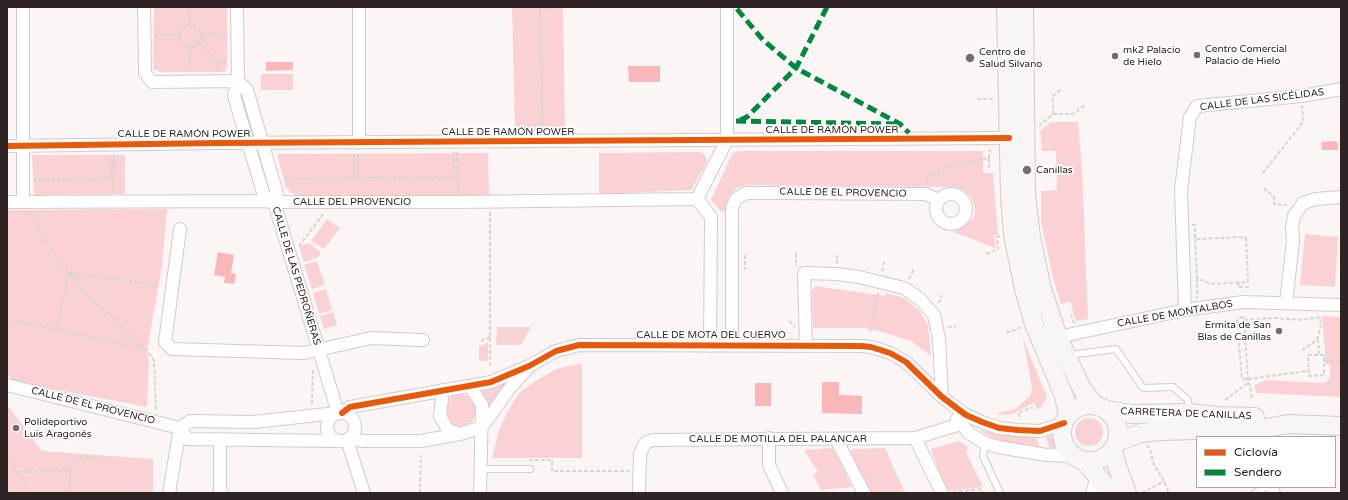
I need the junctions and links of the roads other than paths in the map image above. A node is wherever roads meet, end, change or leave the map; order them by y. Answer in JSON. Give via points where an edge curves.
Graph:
{"nodes":[{"id":1,"x":23,"y":7,"type":"edge"},
{"id":2,"x":144,"y":7,"type":"edge"},
{"id":3,"x":237,"y":7,"type":"edge"},
{"id":4,"x":359,"y":7,"type":"edge"},
{"id":5,"x":728,"y":7,"type":"edge"},
{"id":6,"x":1006,"y":7,"type":"edge"},
{"id":7,"x":1024,"y":7,"type":"edge"},
{"id":8,"x":238,"y":81,"type":"junction"},
{"id":9,"x":1341,"y":89,"type":"edge"},
{"id":10,"x":1009,"y":138,"type":"junction"},
{"id":11,"x":727,"y":140,"type":"junction"},
{"id":12,"x":248,"y":143,"type":"junction"},
{"id":13,"x":262,"y":144,"type":"junction"},
{"id":14,"x":7,"y":146,"type":"edge"},
{"id":15,"x":22,"y":146,"type":"junction"},
{"id":16,"x":357,"y":149,"type":"junction"},
{"id":17,"x":1341,"y":197,"type":"edge"},
{"id":18,"x":696,"y":199,"type":"junction"},
{"id":19,"x":938,"y":200,"type":"dead end"},
{"id":20,"x":7,"y":202,"type":"edge"},
{"id":21,"x":274,"y":202,"type":"junction"},
{"id":22,"x":26,"y":206,"type":"junction"},
{"id":23,"x":180,"y":229,"type":"dead end"},
{"id":24,"x":1286,"y":303,"type":"junction"},
{"id":25,"x":1341,"y":305,"type":"edge"},
{"id":26,"x":1184,"y":310,"type":"junction"},
{"id":27,"x":1058,"y":337,"type":"junction"},
{"id":28,"x":423,"y":340,"type":"dead end"},
{"id":29,"x":710,"y":346,"type":"junction"},
{"id":30,"x":732,"y":346,"type":"junction"},
{"id":31,"x":806,"y":346,"type":"junction"},
{"id":32,"x":319,"y":350,"type":"junction"},
{"id":33,"x":1067,"y":357,"type":"junction"},
{"id":34,"x":529,"y":366,"type":"junction"},
{"id":35,"x":7,"y":385,"type":"edge"},
{"id":36,"x":470,"y":386,"type":"junction"},
{"id":37,"x":931,"y":387,"type":"junction"},
{"id":38,"x":443,"y":390,"type":"junction"},
{"id":39,"x":942,"y":397,"type":"junction"},
{"id":40,"x":1101,"y":408,"type":"junction"},
{"id":41,"x":339,"y":413,"type":"junction"},
{"id":42,"x":1189,"y":413,"type":"junction"},
{"id":43,"x":1066,"y":419,"type":"junction"},
{"id":44,"x":961,"y":424,"type":"junction"},
{"id":45,"x":1288,"y":424,"type":"junction"},
{"id":46,"x":1341,"y":426,"type":"edge"},
{"id":47,"x":482,"y":427,"type":"junction"},
{"id":48,"x":180,"y":428,"type":"junction"},
{"id":49,"x":1258,"y":433,"type":"edge"},
{"id":50,"x":460,"y":434,"type":"junction"},
{"id":51,"x":769,"y":438,"type":"junction"},
{"id":52,"x":915,"y":438,"type":"junction"},
{"id":53,"x":836,"y":439,"type":"junction"},
{"id":54,"x":220,"y":440,"type":"junction"},
{"id":55,"x":344,"y":440,"type":"junction"},
{"id":56,"x":986,"y":443,"type":"junction"},
{"id":57,"x":1115,"y":446,"type":"junction"},
{"id":58,"x":1079,"y":458,"type":"junction"},
{"id":59,"x":481,"y":469,"type":"junction"},
{"id":60,"x":530,"y":469,"type":"dead end"},
{"id":61,"x":1094,"y":485,"type":"edge"},
{"id":62,"x":1264,"y":488,"type":"edge"},
{"id":63,"x":169,"y":493,"type":"edge"},
{"id":64,"x":222,"y":493,"type":"edge"},
{"id":65,"x":364,"y":493,"type":"edge"},
{"id":66,"x":480,"y":493,"type":"edge"},
{"id":67,"x":639,"y":493,"type":"edge"},
{"id":68,"x":782,"y":493,"type":"edge"},
{"id":69,"x":864,"y":493,"type":"edge"},
{"id":70,"x":942,"y":493,"type":"edge"},
{"id":71,"x":1000,"y":493,"type":"edge"},
{"id":72,"x":1109,"y":493,"type":"edge"},
{"id":73,"x":1127,"y":493,"type":"edge"},
{"id":74,"x":1255,"y":493,"type":"edge"}],
"edges":[{"from":1,"to":15,"type":"street"},
{"from":2,"to":8,"type":"street","via":[[145,73],[152,82]]},
{"from":3,"to":8,"type":"street","name":"CALLE DE LAS PEDROÑERAS"},
{"from":4,"to":16,"type":"street"},
{"from":5,"to":11,"type":"street"},
{"from":6,"to":10,"type":"street"},
{"from":7,"to":27,"type":"street","via":[[1026,195],[1031,237],[1042,290]]},
{"from":8,"to":12,"type":"street","name":"CALLE DE LAS PEDROÑERAS","via":[[234,96]]},
{"from":8,"to":13,"type":"street","name":"CALLE DE LAS PEDROÑERAS","via":[[247,90]]},
{"from":9,"to":26,"type":"street","name":"CALLE DE LAS SICÉLIDAS","via":[[1302,96],[1197,106],[1190,117],[1181,190]]},
{"from":10,"to":11,"type":"street","name":"CALLE DE RAMÓN POWER"},
{"from":10,"to":43,"type":"street","via":[[1010,197],[1024,289],[1034,324],[1064,396]]},
{"from":11,"to":16,"type":"street","name":"CALLE DE RAMÓN POWER"},
{"from":11,"to":18,"type":"street"},
{"from":12,"to":13,"type":"street","name":"CALLE DE RAMÓN POWER"},
{"from":12,"to":15,"type":"street","name":"CALLE DE RAMÓN POWER"},
{"from":12,"to":21,"type":"street","name":"CALLE DE LAS PEDROÑERAS","via":[[264,196]]},
{"from":13,"to":16,"type":"street","name":"CALLE DE RAMÓN POWER"},
{"from":13,"to":21,"type":"street","name":"CALLE DE LAS PEDROÑERAS","via":[[276,190]]},
{"from":14,"to":15,"type":"street","name":"CALLE DE RAMÓN POWER"},
{"from":15,"to":22,"type":"street"},
{"from":17,"to":24,"type":"street","via":[[1302,203],[1294,216]]},
{"from":18,"to":21,"type":"street","name":"CALLE DEL PROVENCIO"},
{"from":18,"to":29,"type":"street","via":[[711,217]]},
{"from":19,"to":30,"type":"street","name":"CALLE DE EL PROVENCIO","via":[[926,194],[746,193],[736,199],[732,208]]},
{"from":20,"to":22,"type":"street","name":"CALLE DEL PROVENCIO"},
{"from":21,"to":22,"type":"street","name":"CALLE DEL PROVENCIO"},
{"from":21,"to":32,"type":"street","name":"CALLE DE LAS PEDROÑERAS"},
{"from":23,"to":32,"type":"street","name":"CALLE DE LAS PEDROÑERAS","via":[[165,342],[172,349],[304,353]]},
{"from":24,"to":25,"type":"street","name":"CALLE DE MONTALBOS"},
{"from":24,"to":26,"type":"street","name":"CALLE DE MONTALBOS","via":[[1242,302]]},
{"from":26,"to":27,"type":"street","name":"CALLE DE MONTALBOS"},
{"from":27,"to":33,"type":"street"},
{"from":28,"to":32,"type":"street","name":"CALLE DE LAS PEDROÑERAS","via":[[371,338]]},
{"from":29,"to":30,"type":"street","name":"CALLE DE MOTA DEL CUERVO"},
{"from":29,"to":34,"type":"street","name":"CALLE DE MOTA DEL CUERVO","via":[[580,345],[556,352]]},
{"from":30,"to":31,"type":"street","name":"CALLE DE MOTA DEL CUERVO"},
{"from":31,"to":37,"type":"street","name":"CALLE DE MOTA DEL CUERVO","via":[[877,348],[906,362]]},
{"from":31,"to":39,"type":"street","via":[[804,273],[859,277],[904,288],[920,299],[934,315],[939,339]]},
{"from":32,"to":41,"type":"street","name":"CALLE DE LAS PEDROÑERAS"},
{"from":33,"to":40,"type":"street","via":[[1082,389]]},
{"from":33,"to":42,"type":"lane","via":[[1116,349],[1143,388],[1173,386],[1188,400]]},
{"from":34,"to":36,"type":"street","name":"CALLE DE MOTA DEL CUERVO","via":[[492,382]]},
{"from":34,"to":47,"type":"street","name":"CALLE DE MOTA DEL CUERVO"},
{"from":35,"to":48,"type":"street","name":"CALLE DE EL PROVENCIO"},
{"from":36,"to":38,"type":"street","name":"CALLE DE MOTA DEL CUERVO"},
{"from":36,"to":47,"type":"street","via":[[482,405]]},
{"from":37,"to":39,"type":"street","name":"CALLE DE MOTA DEL CUERVO"},
{"from":37,"to":44,"type":"street","name":"CALLE DE MOTA DEL CUERVO"},
{"from":38,"to":41,"type":"street","name":"CALLE DE MOTA DEL CUERVO","via":[[350,407]]},
{"from":38,"to":50,"type":"street","via":[[440,416],[448,430]]},
{"from":39,"to":43,"type":"street","name":"CALLE DE MOTA DEL CUERVO","via":[[966,416],[999,428],[1040,431]]},
{"from":40,"to":42,"type":"street","name":"CARRETERA DE CANILLAS","via":[[1132,414]]},
{"from":40,"to":43,"type":"street","via":[[1085,405],[1075,409]]},
{"from":40,"to":57,"type":"street","via":[[1116,422],[1119,433]]},
{"from":41,"to":48,"type":"street","name":"CALLE DE MOTA DEL CUERVO","via":[[253,422],[190,421]]},
{"from":41,"to":55,"type":"street","via":[[330,419],[327,427],[330,435]]},
{"from":41,"to":55,"type":"street","via":[[350,416],[355,422],[355,430],[351,437]]},
{"from":42,"to":45,"type":"street","name":"CARRETERA DE CANILLAS","via":[[1267,418]]},
{"from":43,"to":58,"type":"street","via":[[1062,435],[1064,445]]},
{"from":44,"to":52,"type":"street","name":"CALLE DE MOTILLA DEL PALANCAR"},
{"from":44,"to":56,"type":"street","name":"CALLE DE MOTA DEL CUERVO","via":[[970,434]]},
{"from":45,"to":46,"type":"street","name":"CARRETERA DE CANILLAS"},
{"from":45,"to":49,"type":"street","name":"CARRETERA DE CANILLAS","via":[[1267,428]]},
{"from":47,"to":50,"type":"street"},
{"from":47,"to":59,"type":"street"},
{"from":48,"to":54,"type":"street","via":[[188,439]]},
{"from":48,"to":63,"type":"street"},
{"from":49,"to":57,"type":"street","name":"CARRETERA DE CANILLAS","via":[[1160,431],[1136,434]]},
{"from":50,"to":55,"type":"street","via":[[421,441]]},
{"from":51,"to":53,"type":"street","name":"CALLE DE MOTILLA DEL PALANCAR"},
{"from":51,"to":67,"type":"street","name":"CALLE DE MOTILLA DEL PALANCAR","via":[[653,440],[645,443],[640,454]]},
{"from":51,"to":68,"type":"street","via":[[769,466]]},
{"from":52,"to":53,"type":"street","name":"CALLE DE MOTILLA DEL PALANCAR"},
{"from":52,"to":70,"type":"street"},
{"from":53,"to":69,"type":"street"},
{"from":54,"to":55,"type":"street"},
{"from":54,"to":64,"type":"street"},
{"from":55,"to":65,"type":"street"},
{"from":56,"to":58,"type":"street","name":"CALLE DE MOTA DEL CUERVO","via":[[1011,450]]},
{"from":56,"to":71,"type":"lane","via":[[983,456]]},
{"from":57,"to":58,"type":"street","via":[[1106,457],[1095,461]]},
{"from":57,"to":73,"type":"street"},
{"from":58,"to":61,"type":"street"},
{"from":59,"to":60,"type":"lane"},
{"from":59,"to":66,"type":"street"},
{"from":61,"to":72,"type":"street","via":[[1106,486]]},
{"from":62,"to":74,"type":"lane"}]}
